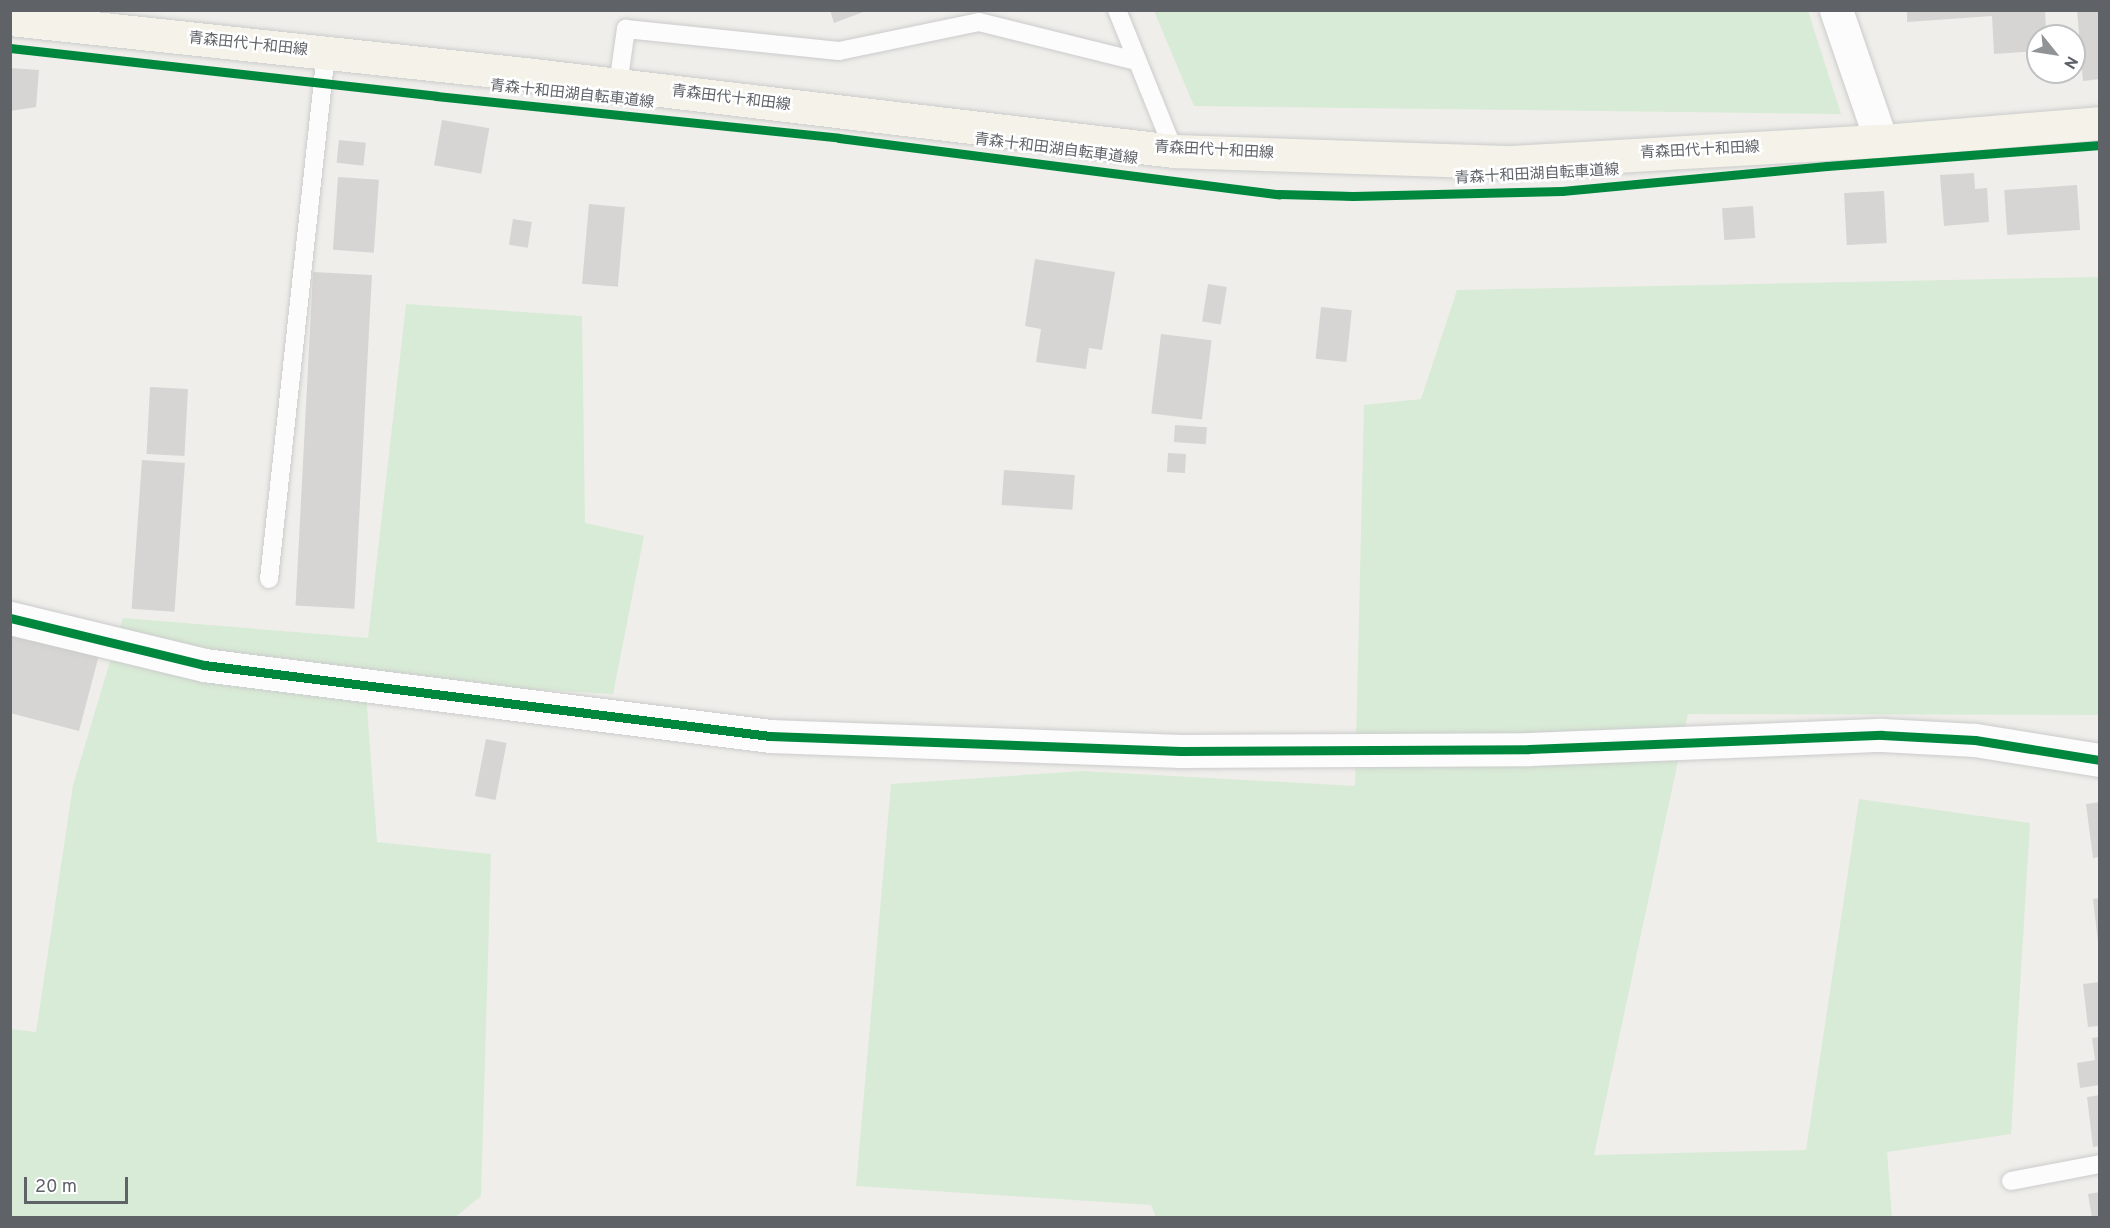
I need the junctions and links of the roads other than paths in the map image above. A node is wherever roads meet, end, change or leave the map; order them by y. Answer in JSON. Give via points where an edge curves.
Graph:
{"nodes":[{"id":1,"x":1117,"y":10,"type":"edge"},
{"id":2,"x":1836,"y":10,"type":"edge"},
{"id":3,"x":10,"y":19,"type":"edge"},
{"id":4,"x":326,"y":53,"type":"junction"},
{"id":5,"x":1137,"y":61,"type":"junction"},
{"id":6,"x":618,"y":85,"type":"junction"},
{"id":7,"x":2100,"y":123,"type":"edge"},
{"id":8,"x":1881,"y":141,"type":"junction"},
{"id":9,"x":1174,"y":151,"type":"junction"},
{"id":10,"x":269,"y":579,"type":"dead end"},
{"id":11,"x":10,"y":618,"type":"edge"},
{"id":12,"x":2100,"y":760,"type":"edge"},
{"id":13,"x":2100,"y":1164,"type":"edge"},
{"id":14,"x":2012,"y":1181,"type":"dead end"}],
"edges":[{"from":1,"to":5,"type":"lane"},
{"from":2,"to":8,"type":"street"},
{"from":3,"to":4,"type":"main road","name":"青森田代十和田線"},
{"from":4,"to":6,"type":"main road","name":"青森田代十和田線"},
{"from":4,"to":10,"type":"lane"},
{"from":5,"to":6,"type":"lane","via":[[980,22],[839,51],[626,29]]},
{"from":5,"to":9,"type":"lane"},
{"from":6,"to":9,"type":"main road","name":"青森田代十和田線"},
{"from":7,"to":8,"type":"main road","name":"青森田代十和田線"},
{"from":8,"to":9,"type":"main road","name":"青森田代十和田線","via":[[1512,162]]},
{"from":11,"to":12,"type":"street","via":[[204,665],[770,736],[1181,751],[1529,749],[1882,735],[1975,740]]},
{"from":13,"to":14,"type":"lane"}]}
